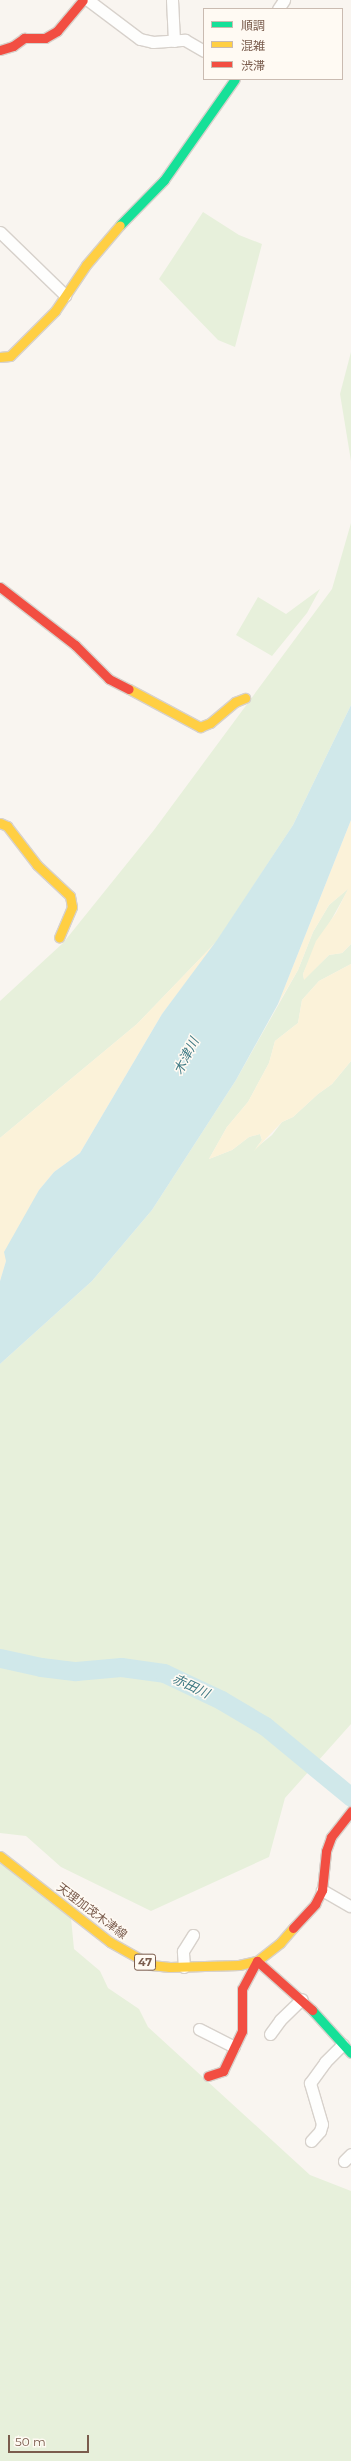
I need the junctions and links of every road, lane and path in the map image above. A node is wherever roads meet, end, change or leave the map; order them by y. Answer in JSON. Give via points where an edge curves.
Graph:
{"nodes":[{"id":1,"x":83,"y":0,"type":"edge"},
{"id":2,"x":88,"y":0,"type":"edge"},
{"id":3,"x":172,"y":0,"type":"edge"},
{"id":4,"x":174,"y":41,"type":"junction"},
{"id":5,"x":0,"y":50,"type":"edge"},
{"id":6,"x":203,"y":50,"type":"edge"},
{"id":7,"x":234,"y":80,"type":"edge"},
{"id":8,"x":0,"y":232,"type":"edge"},
{"id":9,"x":65,"y":295,"type":"junction"},
{"id":10,"x":0,"y":357,"type":"edge"},
{"id":11,"x":0,"y":587,"type":"edge"},
{"id":12,"x":245,"y":698,"type":"dead end"},
{"id":13,"x":0,"y":823,"type":"edge"},
{"id":14,"x":59,"y":937,"type":"dead end"},
{"id":15,"x":348,"y":1814,"type":"edge"},
{"id":16,"x":0,"y":1856,"type":"edge"},
{"id":17,"x":322,"y":1890,"type":"junction"},
{"id":18,"x":350,"y":1906,"type":"edge"},
{"id":19,"x":192,"y":1935,"type":"dead end"},
{"id":20,"x":257,"y":1961,"type":"junction"},
{"id":21,"x":184,"y":1967,"type":"junction"},
{"id":22,"x":302,"y":1999,"type":"junction"},
{"id":23,"x":199,"y":2029,"type":"dead end"},
{"id":24,"x":270,"y":2034,"type":"dead end"},
{"id":25,"x":234,"y":2047,"type":"junction"},
{"id":26,"x":347,"y":2049,"type":"edge"},
{"id":27,"x":208,"y":2076,"type":"dead end"},
{"id":28,"x":311,"y":2141,"type":"dead end"}],
"edges":[{"from":1,"to":5,"type":"street","via":[[57,31],[45,38],[24,38],[13,46]]},
{"from":2,"to":4,"type":"street","via":[[140,39],[153,42]]},
{"from":3,"to":4,"type":"street"},
{"from":4,"to":6,"type":"street","via":[[184,40]]},
{"from":7,"to":9,"type":"street","via":[[164,180],[115,230]]},
{"from":8,"to":9,"type":"street"},
{"from":9,"to":10,"type":"street","via":[[55,311],[10,356]]},
{"from":11,"to":12,"type":"street","via":[[75,645],[108,679],[200,727],[210,723],[235,702]]},
{"from":13,"to":14,"type":"street","via":[[7,826],[37,865],[70,896],[72,907]]},
{"from":15,"to":17,"type":"street","name":"天理加茂木津線","number":"47","via":[[331,1837],[326,1851]]},
{"from":16,"to":21,"type":"street","name":"天理加茂木津線","number":"47","via":[[110,1942],[152,1965]]},
{"from":17,"to":18,"type":"street"},
{"from":17,"to":20,"type":"street","name":"天理加茂木津線","number":"47","via":[[306,1916],[280,1943]]},
{"from":19,"to":21,"type":"street","via":[[184,1951]]},
{"from":20,"to":21,"type":"street","name":"天理加茂木津線","number":"47","via":[[239,1965]]},
{"from":20,"to":22,"type":"street"},
{"from":20,"to":25,"type":"street","via":[[242,1989],[242,2030]]},
{"from":22,"to":24,"type":"street","via":[[280,2020]]},
{"from":22,"to":26,"type":"street"},
{"from":23,"to":25,"type":"street"},
{"from":25,"to":27,"type":"street","via":[[222,2071]]},
{"from":26,"to":28,"type":"street","via":[[325,2062],[310,2083],[322,2124],[320,2131]]}]}
